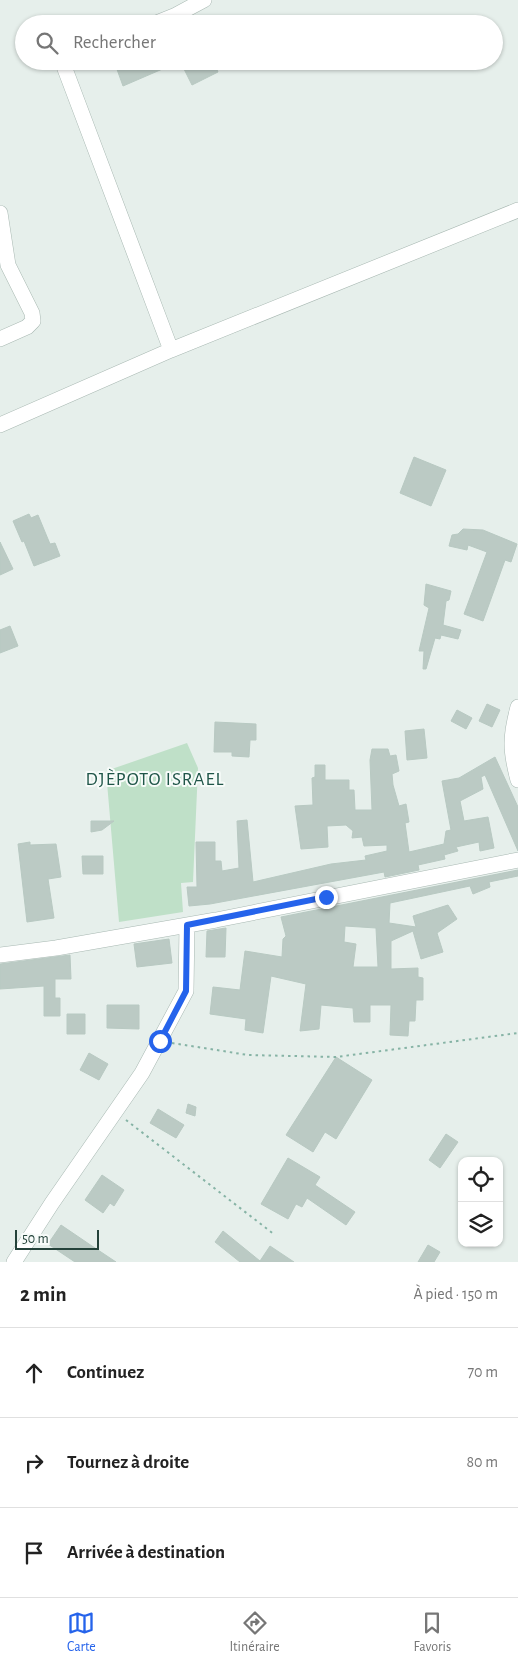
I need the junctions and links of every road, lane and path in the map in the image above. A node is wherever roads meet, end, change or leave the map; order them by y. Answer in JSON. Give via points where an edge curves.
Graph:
{"nodes":[{"id":1,"x":204,"y":0,"type":"edge"},
{"id":2,"x":180,"y":6,"type":"edge"},
{"id":3,"x":167,"y":15,"type":"edge"},
{"id":4,"x":65,"y":70,"type":"edge"},
{"id":5,"x":518,"y":210,"type":"edge"},
{"id":6,"x":0,"y":213,"type":"edge"},
{"id":7,"x":0,"y":339,"type":"edge"},
{"id":8,"x":171,"y":350,"type":"junction"},
{"id":9,"x":0,"y":424,"type":"edge"},
{"id":10,"x":518,"y":707,"type":"edge"},
{"id":11,"x":518,"y":780,"type":"edge"},
{"id":12,"x":518,"y":860,"type":"edge"},
{"id":13,"x":187,"y":925,"type":"junction"},
{"id":14,"x":0,"y":955,"type":"edge"},
{"id":15,"x":518,"y":1034,"type":"edge"},
{"id":16,"x":160,"y":1041,"type":"junction"},
{"id":17,"x":116,"y":1112,"type":"junction"},
{"id":18,"x":275,"y":1235,"type":"dead end"},
{"id":19,"x":14,"y":1262,"type":"edge"}],
"edges":[{"from":1,"to":2,"type":"street"},
{"from":2,"to":3,"type":"street"},
{"from":4,"to":8,"type":"street"},
{"from":5,"to":8,"type":"street"},
{"from":6,"to":7,"type":"street","via":[[8,265],[33,321]]},
{"from":8,"to":9,"type":"street"},
{"from":10,"to":11,"type":"street","via":[[511,734]]},
{"from":12,"to":13,"type":"street"},
{"from":13,"to":14,"type":"street"},
{"from":13,"to":16,"type":"street","via":[[186,991]]},
{"from":15,"to":16,"type":"path","via":[[336,1057],[248,1055]]},
{"from":16,"to":17,"type":"street"},
{"from":17,"to":18,"type":"path"},
{"from":17,"to":19,"type":"street"}]}
